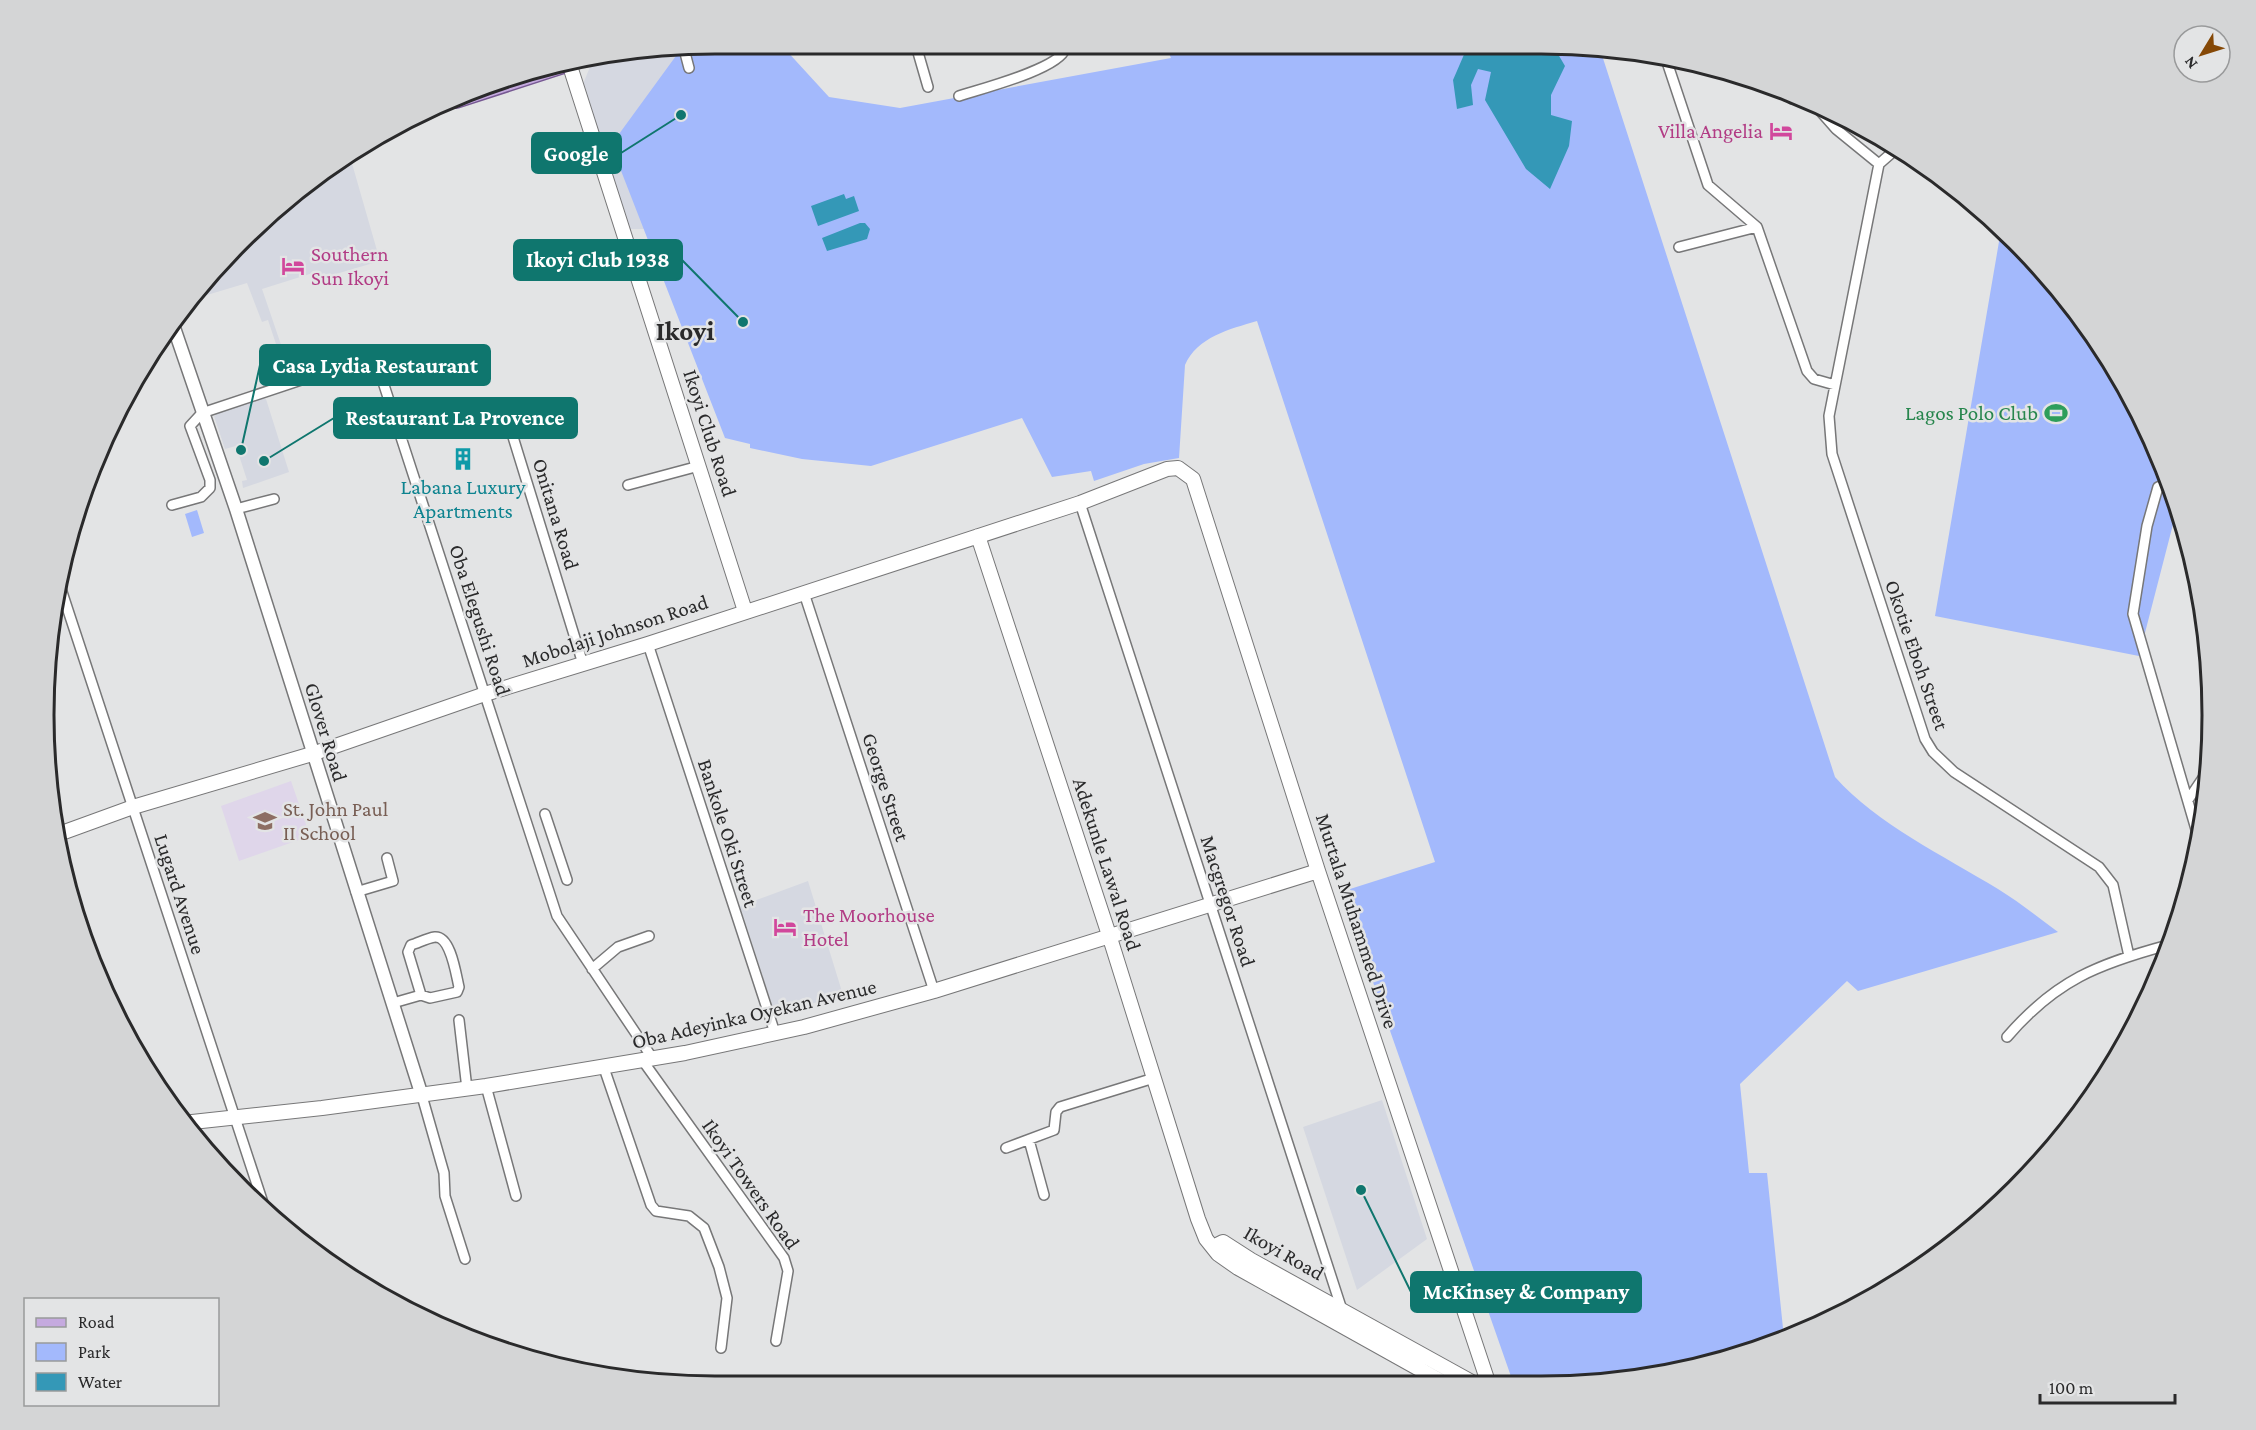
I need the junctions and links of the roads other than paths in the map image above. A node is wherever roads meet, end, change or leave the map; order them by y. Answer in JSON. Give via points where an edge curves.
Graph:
{"nodes":[{"id":1,"x":918,"y":54,"type":"edge"},
{"id":2,"x":1064,"y":54,"type":"edge"},
{"id":3,"x":685,"y":55,"type":"edge"},
{"id":4,"x":1669,"y":67,"type":"edge"},
{"id":5,"x":689,"y":68,"type":"dead end"},
{"id":6,"x":572,"y":70,"type":"edge"},
{"id":7,"x":928,"y":87,"type":"dead end"},
{"id":8,"x":959,"y":96,"type":"dead end"},
{"id":9,"x":1828,"y":120,"type":"edge"},
{"id":10,"x":1890,"y":154,"type":"edge"},
{"id":11,"x":1879,"y":164,"type":"junction"},
{"id":12,"x":1757,"y":227,"type":"junction"},
{"id":13,"x":1679,"y":247,"type":"dead end"},
{"id":14,"x":176,"y":333,"type":"edge"},
{"id":15,"x":1835,"y":385,"type":"junction"},
{"id":16,"x":202,"y":413,"type":"junction"},
{"id":17,"x":400,"y":435,"type":"junction"},
{"id":18,"x":699,"y":466,"type":"junction"},
{"id":19,"x":1186,"y":472,"type":"joint"},
{"id":20,"x":628,"y":485,"type":"dead end"},
{"id":21,"x":2161,"y":486,"type":"edge"},
{"id":22,"x":274,"y":499,"type":"dead end"},
{"id":23,"x":1080,"y":503,"type":"junction"},
{"id":24,"x":172,"y":504,"type":"dead end"},
{"id":25,"x":236,"y":509,"type":"junction"},
{"id":26,"x":978,"y":536,"type":"junction"},
{"id":27,"x":804,"y":593,"type":"junction"},
{"id":28,"x":65,"y":600,"type":"edge"},
{"id":29,"x":745,"y":611,"type":"junction"},
{"id":30,"x":648,"y":644,"type":"junction"},
{"id":31,"x":583,"y":664,"type":"junction"},
{"id":32,"x":485,"y":694,"type":"junction"},
{"id":33,"x":312,"y":754,"type":"junction"},
{"id":34,"x":2198,"y":786,"type":"edge"},
{"id":35,"x":2188,"y":800,"type":"junction"},
{"id":36,"x":133,"y":807,"type":"junction"},
{"id":37,"x":545,"y":814,"type":"dead end"},
{"id":38,"x":2193,"y":819,"type":"edge"},
{"id":39,"x":65,"y":832,"type":"edge"},
{"id":40,"x":556,"y":847,"type":"junction"},
{"id":41,"x":536,"y":854,"type":"junction"},
{"id":42,"x":387,"y":858,"type":"dead end"},
{"id":43,"x":1318,"y":871,"type":"junction"},
{"id":44,"x":567,"y":880,"type":"dead end"},
{"id":45,"x":356,"y":892,"type":"junction"},
{"id":46,"x":1210,"y":904,"type":"junction"},
{"id":47,"x":649,"y":936,"type":"dead end"},
{"id":48,"x":1110,"y":938,"type":"junction"},
{"id":49,"x":2159,"y":948,"type":"edge"},
{"id":50,"x":2130,"y":956,"type":"junction"},
{"id":51,"x":592,"y":969,"type":"junction"},
{"id":52,"x":934,"y":992,"type":"junction"},
{"id":53,"x":421,"y":995,"type":"junction"},
{"id":54,"x":393,"y":1003,"type":"junction"},
{"id":55,"x":459,"y":1020,"type":"dead end"},
{"id":56,"x":775,"y":1033,"type":"junction"},
{"id":57,"x":2007,"y":1037,"type":"dead end"},
{"id":58,"x":648,"y":1060,"type":"junction"},
{"id":59,"x":604,"y":1068,"type":"junction"},
{"id":60,"x":1154,"y":1078,"type":"junction"},
{"id":61,"x":486,"y":1086,"type":"junction"},
{"id":62,"x":467,"y":1089,"type":"junction"},
{"id":63,"x":422,"y":1096,"type":"junction"},
{"id":64,"x":234,"y":1116,"type":"junction"},
{"id":65,"x":195,"y":1121,"type":"edge"},
{"id":66,"x":1029,"y":1140,"type":"junction"},
{"id":67,"x":1006,"y":1148,"type":"dead end"},
{"id":68,"x":260,"y":1193,"type":"edge"},
{"id":69,"x":1044,"y":1195,"type":"dead end"},
{"id":70,"x":516,"y":1196,"type":"dead end"},
{"id":71,"x":1220,"y":1248,"type":"junction"},
{"id":72,"x":465,"y":1259,"type":"dead end"},
{"id":73,"x":1342,"y":1310,"type":"junction"},
{"id":74,"x":776,"y":1341,"type":"dead end"},
{"id":75,"x":721,"y":1348,"type":"dead end"},
{"id":76,"x":1480,"y":1360,"type":"junction"},
{"id":77,"x":1433,"y":1376,"type":"edge"},
{"id":78,"x":1461,"y":1376,"type":"edge"},
{"id":79,"x":1466,"y":1376,"type":"edge"},
{"id":80,"x":1486,"y":1376,"type":"edge"}],
"edges":[{"from":1,"to":7,"type":"street"},
{"from":2,"to":8,"type":"street","via":[[1048,66]]},
{"from":3,"to":5,"type":"street"},
{"from":4,"to":12,"type":"street","via":[[1708,185]]},
{"from":6,"to":18,"type":"main road","name":"Ikoyi Club Road"},
{"from":9,"to":11,"type":"street"},
{"from":10,"to":11,"type":"street"},
{"from":11,"to":15,"type":"street","name":"Okotie Eboh Street"},
{"from":12,"to":13,"type":"street"},
{"from":12,"to":15,"type":"street","via":[[1806,371],[1814,379]]},
{"from":14,"to":16,"type":"street","name":"Glover Road"},
{"from":15,"to":50,"type":"street","name":"Okotie Eboh Street","via":[[1828,436],[1832,454],[1925,740],[1954,772],[2099,867],[2113,885]]},
{"from":16,"to":17,"type":"street","name":"Oba Elegushi Road","via":[[368,360],[382,379]]},
{"from":16,"to":24,"type":"street","via":[[190,426],[210,489],[201,497]]},
{"from":16,"to":25,"type":"street","name":"Glover Road"},
{"from":17,"to":31,"type":"street","name":"Onitana Road","via":[[493,408],[505,411]]},
{"from":17,"to":32,"type":"street","name":"Oba Elegushi Road"},
{"from":18,"to":20,"type":"street"},
{"from":18,"to":29,"type":"main road","name":"Ikoyi Club Road"},
{"from":19,"to":23,"type":"main road","name":"Mobolaji Johnson Road","via":[[1167,469]]},
{"from":19,"to":43,"type":"main road","name":"Murtala Muhammed Drive","via":[[1193,479]]},
{"from":21,"to":35,"type":"street","via":[[2147,526],[2133,614]]},
{"from":22,"to":25,"type":"street"},
{"from":23,"to":26,"type":"main road","name":"Mobolaji Johnson Road"},
{"from":23,"to":46,"type":"street","name":"Macgregor Road"},
{"from":25,"to":33,"type":"street","name":"Glover Road"},
{"from":26,"to":27,"type":"main road","name":"Mobolaji Johnson Road"},
{"from":26,"to":48,"type":"main road","name":"Adekunle Lawal Road"},
{"from":27,"to":29,"type":"main road","name":"Mobolaji Johnson Road"},
{"from":27,"to":52,"type":"street","name":"George Street"},
{"from":28,"to":36,"type":"street","name":"Lugard Avenue"},
{"from":29,"to":30,"type":"main road","name":"Mobolaji Johnson Road"},
{"from":30,"to":31,"type":"main road","name":"Mobolaji Johnson Road"},
{"from":30,"to":56,"type":"street","name":"Bankole Oki Street"},
{"from":31,"to":32,"type":"main road","name":"Mobolaji Johnson Road"},
{"from":32,"to":33,"type":"main road","name":"Mobolaji Johnson Road"},
{"from":32,"to":41,"type":"street","name":"Oba Elegushi Road"},
{"from":33,"to":36,"type":"main road","name":"Mobolaji Johnson Road"},
{"from":33,"to":45,"type":"street","name":"Glover Road"},
{"from":34,"to":35,"type":"street"},
{"from":35,"to":38,"type":"street"},
{"from":36,"to":39,"type":"main road","name":"Mobolaji Johnson Road"},
{"from":36,"to":64,"type":"street","name":"Lugard Avenue"},
{"from":37,"to":40,"type":"street"},
{"from":40,"to":41,"type":"street"},
{"from":40,"to":44,"type":"street"},
{"from":41,"to":51,"type":"street","name":"Oba Elegushi Road","via":[[557,916]]},
{"from":42,"to":45,"type":"street","via":[[393,881]]},
{"from":43,"to":46,"type":"main road","name":"Oba Adeyinka Oyekan Avenue"},
{"from":43,"to":76,"type":"main road","name":"Murtala Muhammed Drive"},
{"from":45,"to":54,"type":"street","name":"Glover Road"},
{"from":46,"to":48,"type":"main road","name":"Oba Adeyinka Oyekan Avenue"},
{"from":46,"to":73,"type":"street","name":"Macgregor Road"},
{"from":47,"to":51,"type":"street","via":[[618,947]]},
{"from":48,"to":52,"type":"main road","name":"Oba Adeyinka Oyekan Avenue"},
{"from":48,"to":60,"type":"main road","name":"Adekunle Lawal Road"},
{"from":49,"to":50,"type":"street"},
{"from":50,"to":57,"type":"street","via":[[2074,978],[2054,991]]},
{"from":51,"to":58,"type":"street","name":"Oba Elegushi Road"},
{"from":52,"to":56,"type":"main road","name":"Oba Adeyinka Oyekan Avenue"},
{"from":53,"to":53,"type":"street","via":[[408,952],[411,945],[436,937],[447,944],[459,987],[457,992],[439,997]]},
{"from":53,"to":54,"type":"street"},
{"from":54,"to":63,"type":"street","name":"Glover Road"},
{"from":55,"to":62,"type":"street"},
{"from":56,"to":58,"type":"main road","name":"Oba Adeyinka Oyekan Avenue"},
{"from":58,"to":59,"type":"main road","name":"Oba Adeyinka Oyekan Avenue"},
{"from":58,"to":74,"type":"street","name":"Ikoyi Towers Road","via":[[784,1258],[788,1271]]},
{"from":59,"to":61,"type":"main road","name":"Oba Adeyinka Oyekan Avenue"},
{"from":59,"to":75,"type":"street","via":[[651,1205],[656,1211],[689,1216],[704,1228],[727,1298]]},
{"from":60,"to":66,"type":"street","via":[[1060,1107],[1054,1130]]},
{"from":60,"to":71,"type":"main road","name":"Adekunle Lawal Road","via":[[1202,1230]]},
{"from":61,"to":62,"type":"main road","name":"Oba Adeyinka Oyekan Avenue"},
{"from":61,"to":70,"type":"street"},
{"from":62,"to":63,"type":"main road","name":"Oba Adeyinka Oyekan Avenue"},
{"from":63,"to":64,"type":"main road","name":"Oba Adeyinka Oyekan Avenue"},
{"from":63,"to":72,"type":"street","name":"Glover Road","via":[[444,1173],[445,1196]]},
{"from":64,"to":65,"type":"main road","name":"Oba Adeyinka Oyekan Avenue"},
{"from":64,"to":68,"type":"street","name":"Lugard Avenue"},
{"from":66,"to":67,"type":"street"},
{"from":66,"to":69,"type":"street"},
{"from":71,"to":73,"type":"main road","name":"Ikoyi Road","via":[[1251,1260]]},
{"from":71,"to":77,"type":"main road","name":"Ikoyi Road"},
{"from":73,"to":78,"type":"main road","name":"Ikoyi Road"},
{"from":76,"to":79,"type":"main road","via":[[1474,1373]]},
{"from":76,"to":80,"type":"main road","name":"Murtala Muhammed Drive"}]}
